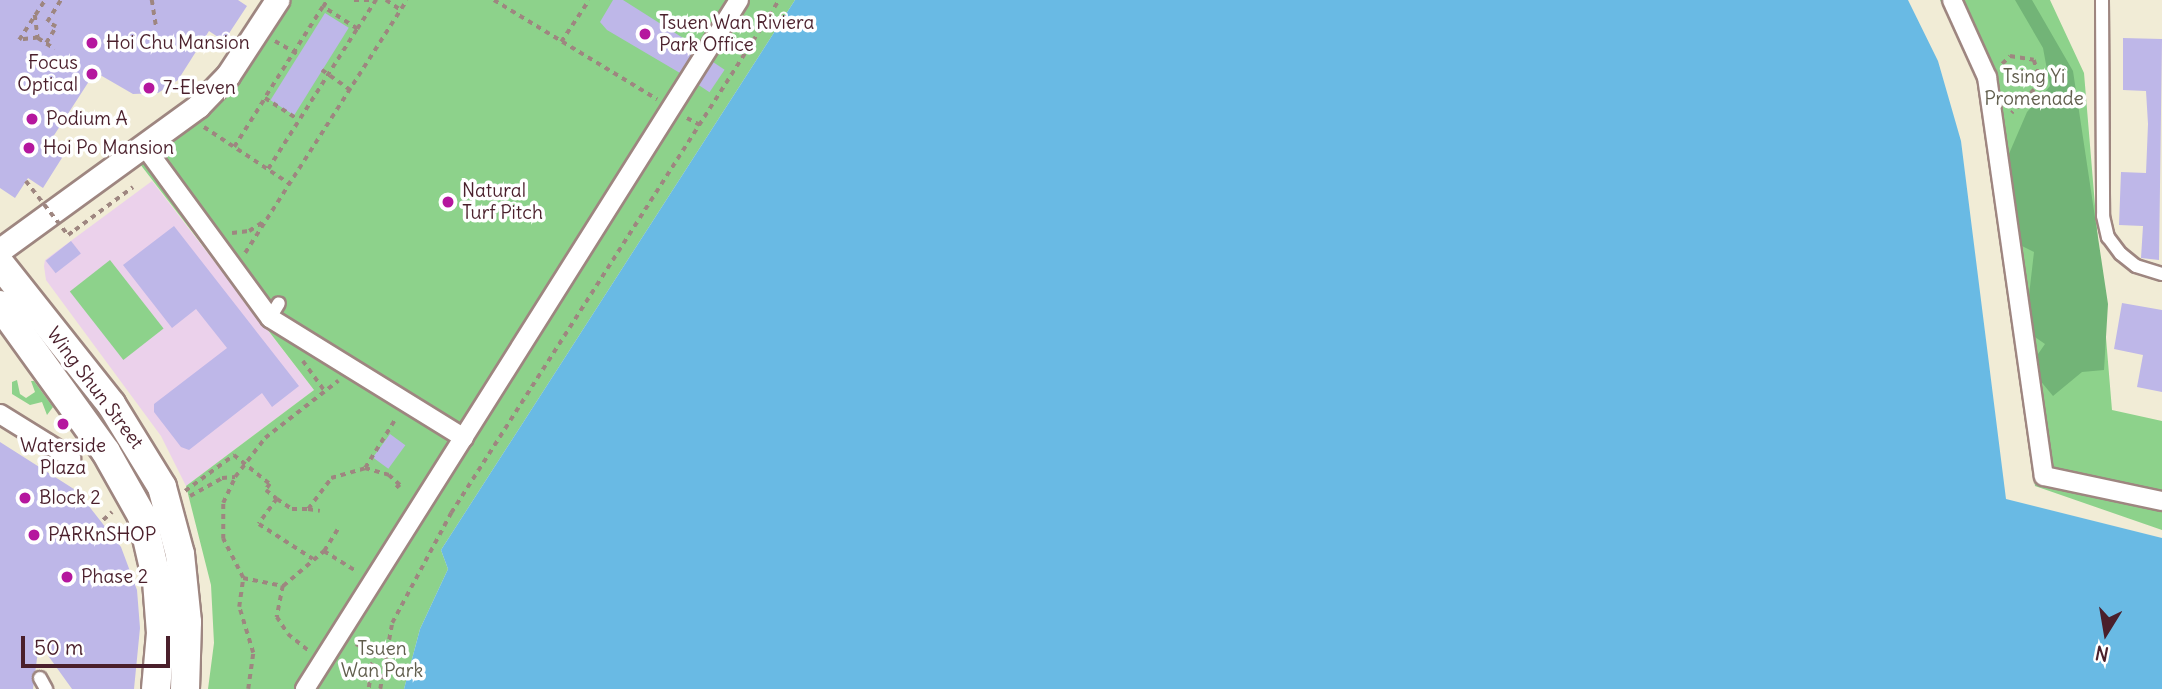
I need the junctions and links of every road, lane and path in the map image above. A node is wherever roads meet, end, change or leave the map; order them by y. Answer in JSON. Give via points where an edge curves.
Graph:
{"nodes":[{"id":1,"x":45,"y":0,"type":"edge"},
{"id":2,"x":61,"y":0,"type":"edge"},
{"id":3,"x":152,"y":0,"type":"edge"},
{"id":4,"x":277,"y":0,"type":"edge"},
{"id":5,"x":327,"y":0,"type":"edge"},
{"id":6,"x":354,"y":0,"type":"edge"},
{"id":7,"x":375,"y":0,"type":"edge"},
{"id":8,"x":386,"y":0,"type":"edge"},
{"id":9,"x":407,"y":0,"type":"edge"},
{"id":10,"x":494,"y":0,"type":"edge"},
{"id":11,"x":589,"y":0,"type":"edge"},
{"id":12,"x":739,"y":0,"type":"edge"},
{"id":13,"x":779,"y":0,"type":"edge"},
{"id":14,"x":1952,"y":0,"type":"edge"},
{"id":15,"x":2102,"y":0,"type":"edge"},
{"id":16,"x":323,"y":7,"type":"junction"},
{"id":17,"x":401,"y":10,"type":"junction"},
{"id":18,"x":36,"y":15,"type":"junction"},
{"id":19,"x":156,"y":26,"type":"dead end"},
{"id":20,"x":357,"y":29,"type":"junction"},
{"id":21,"x":38,"y":38,"type":"junction"},
{"id":22,"x":275,"y":41,"type":"dead end"},
{"id":23,"x":561,"y":42,"type":"junction"},
{"id":24,"x":46,"y":43,"type":"junction"},
{"id":25,"x":55,"y":49,"type":"dead end"},
{"id":26,"x":296,"y":54,"type":"junction"},
{"id":27,"x":322,"y":70,"type":"dead end"},
{"id":28,"x":328,"y":74,"type":"junction"},
{"id":29,"x":1987,"y":77,"type":"junction"},
{"id":30,"x":351,"y":90,"type":"junction"},
{"id":31,"x":265,"y":98,"type":"junction"},
{"id":32,"x":671,"y":107,"type":"junction"},
{"id":33,"x":299,"y":120,"type":"junction"},
{"id":34,"x":198,"y":124,"type":"dead end"},
{"id":35,"x":700,"y":125,"type":"junction"},
{"id":36,"x":1995,"y":131,"type":"junction"},
{"id":37,"x":145,"y":147,"type":"junction"},
{"id":38,"x":234,"y":147,"type":"junction"},
{"id":39,"x":268,"y":169,"type":"junction"},
{"id":40,"x":126,"y":177,"type":"dead end"},
{"id":41,"x":26,"y":181,"type":"dead end"},
{"id":42,"x":290,"y":184,"type":"junction"},
{"id":43,"x":133,"y":187,"type":"junction"},
{"id":44,"x":137,"y":192,"type":"dead end"},
{"id":45,"x":194,"y":213,"type":"junction"},
{"id":46,"x":267,"y":219,"type":"junction"},
{"id":47,"x":0,"y":250,"type":"edge"},
{"id":48,"x":0,"y":264,"type":"edge"},
{"id":49,"x":235,"y":270,"type":"junction"},
{"id":50,"x":2162,"y":274,"type":"edge"},
{"id":51,"x":0,"y":305,"type":"edge"},
{"id":52,"x":353,"y":370,"type":"junction"},
{"id":53,"x":0,"y":414,"type":"edge"},
{"id":54,"x":397,"y":418,"type":"dead end"},
{"id":55,"x":464,"y":438,"type":"junction"},
{"id":56,"x":71,"y":458,"type":"dead end"},
{"id":57,"x":244,"y":464,"type":"junction"},
{"id":58,"x":365,"y":468,"type":"junction"},
{"id":59,"x":235,"y":477,"type":"junction"},
{"id":60,"x":187,"y":490,"type":"dead end"},
{"id":61,"x":393,"y":491,"type":"dead end"},
{"id":62,"x":189,"y":496,"type":"dead end"},
{"id":63,"x":277,"y":499,"type":"junction"},
{"id":64,"x":2162,"y":501,"type":"edge"},
{"id":65,"x":308,"y":509,"type":"junction"},
{"id":66,"x":113,"y":510,"type":"dead end"},
{"id":67,"x":320,"y":511,"type":"dead end"},
{"id":68,"x":103,"y":520,"type":"dead end"},
{"id":69,"x":338,"y":529,"type":"dead end"},
{"id":70,"x":324,"y":551,"type":"junction"},
{"id":71,"x":313,"y":559,"type":"junction"},
{"id":72,"x":243,"y":578,"type":"junction"},
{"id":73,"x":374,"y":582,"type":"junction"},
{"id":74,"x":283,"y":586,"type":"junction"},
{"id":75,"x":339,"y":634,"type":"junction"},
{"id":76,"x":323,"y":659,"type":"junction"},
{"id":77,"x":156,"y":689,"type":"edge"},
{"id":78,"x":185,"y":689,"type":"edge"},
{"id":79,"x":248,"y":689,"type":"edge"},
{"id":80,"x":305,"y":689,"type":"edge"},
{"id":81,"x":369,"y":689,"type":"edge"},
{"id":82,"x":380,"y":689,"type":"edge"}],
"edges":[{"from":1,"to":18,"type":"path"},
{"from":2,"to":24,"type":"path","via":[[47,22],[56,27]]},
{"from":3,"to":19,"type":"path"},
{"from":4,"to":37,"type":"street","via":[[228,75],[198,106]]},
{"from":5,"to":16,"type":"path"},
{"from":6,"to":7,"type":"path"},
{"from":7,"to":20,"type":"path"},
{"from":8,"to":17,"type":"path"},
{"from":9,"to":17,"type":"path"},
{"from":10,"to":23,"type":"path"},
{"from":11,"to":23,"type":"path"},
{"from":12,"to":32,"type":"street"},
{"from":13,"to":35,"type":"path"},
{"from":14,"to":29,"type":"street"},
{"from":15,"to":50,"type":"lane","via":[[2108,237],[2136,266]]},
{"from":16,"to":20,"type":"path"},
{"from":16,"to":26,"type":"path"},
{"from":17,"to":30,"type":"path"},
{"from":18,"to":21,"type":"path"},
{"from":18,"to":21,"type":"path","via":[[19,40]]},
{"from":20,"to":28,"type":"path"},
{"from":21,"to":24,"type":"path"},
{"from":22,"to":26,"type":"path"},
{"from":23,"to":32,"type":"path"},
{"from":24,"to":25,"type":"path"},
{"from":26,"to":31,"type":"path"},
{"from":27,"to":28,"type":"path"},
{"from":28,"to":30,"type":"path"},
{"from":28,"to":33,"type":"path"},
{"from":29,"to":36,"type":"street"},
{"from":29,"to":36,"type":"path","via":[[2010,56],[2034,60],[2041,83]]},
{"from":30,"to":42,"type":"path"},
{"from":31,"to":33,"type":"path"},
{"from":31,"to":38,"type":"path"},
{"from":32,"to":35,"type":"path"},
{"from":32,"to":55,"type":"street"},
{"from":33,"to":39,"type":"path"},
{"from":34,"to":38,"type":"path"},
{"from":35,"to":82,"type":"path","via":[[451,513],[392,623]]},
{"from":36,"to":64,"type":"street","via":[[2044,476]]},
{"from":37,"to":45,"type":"street"},
{"from":37,"to":47,"type":"street"},
{"from":38,"to":39,"type":"path"},
{"from":39,"to":42,"type":"path"},
{"from":40,"to":43,"type":"path"},
{"from":41,"to":43,"type":"path","bridge":true,"via":[[68,235]]},
{"from":42,"to":46,"type":"path"},
{"from":43,"to":44,"type":"path"},
{"from":45,"to":46,"type":"path","via":[[221,231],[235,233],[249,232]]},
{"from":45,"to":49,"type":"street"},
{"from":46,"to":49,"type":"path"},
{"from":48,"to":78,"type":"street","name":"Wing Shun Street","via":[[111,404],[162,487],[180,554],[187,622]]},
{"from":49,"to":52,"type":"street","via":[[275,311]]},
{"from":51,"to":77,"type":"street","name":"Wing Shun Street","via":[[86,422],[142,516],[157,581],[161,633]]},
{"from":52,"to":55,"type":"street"},
{"from":52,"to":57,"type":"path","via":[[285,420]]},
{"from":53,"to":56,"type":"street"},
{"from":54,"to":58,"type":"path"},
{"from":55,"to":73,"type":"street"},
{"from":57,"to":59,"type":"path"},
{"from":57,"to":60,"type":"path","via":[[233,455]]},
{"from":57,"to":63,"type":"path","via":[[270,484],[266,490]]},
{"from":58,"to":61,"type":"path","via":[[389,475],[400,485]]},
{"from":58,"to":65,"type":"path","via":[[331,478]]},
{"from":59,"to":62,"type":"path","via":[[222,478]]},
{"from":59,"to":72,"type":"path","via":[[221,516],[223,539]]},
{"from":63,"to":65,"type":"path","via":[[292,509]]},
{"from":63,"to":71,"type":"path","via":[[259,524]]},
{"from":65,"to":67,"type":"path"},
{"from":66,"to":68,"type":"path"},
{"from":69,"to":70,"type":"path"},
{"from":70,"to":71,"type":"path"},
{"from":70,"to":73,"type":"path"},
{"from":71,"to":74,"type":"path"},
{"from":72,"to":74,"type":"path"},
{"from":72,"to":79,"type":"path","via":[[239,607],[253,653]]},
{"from":73,"to":75,"type":"street"},
{"from":74,"to":76,"type":"path","via":[[278,604],[281,626]]},
{"from":75,"to":76,"type":"street"},
{"from":75,"to":81,"type":"path","via":[[374,653]]},
{"from":76,"to":80,"type":"street"}]}
